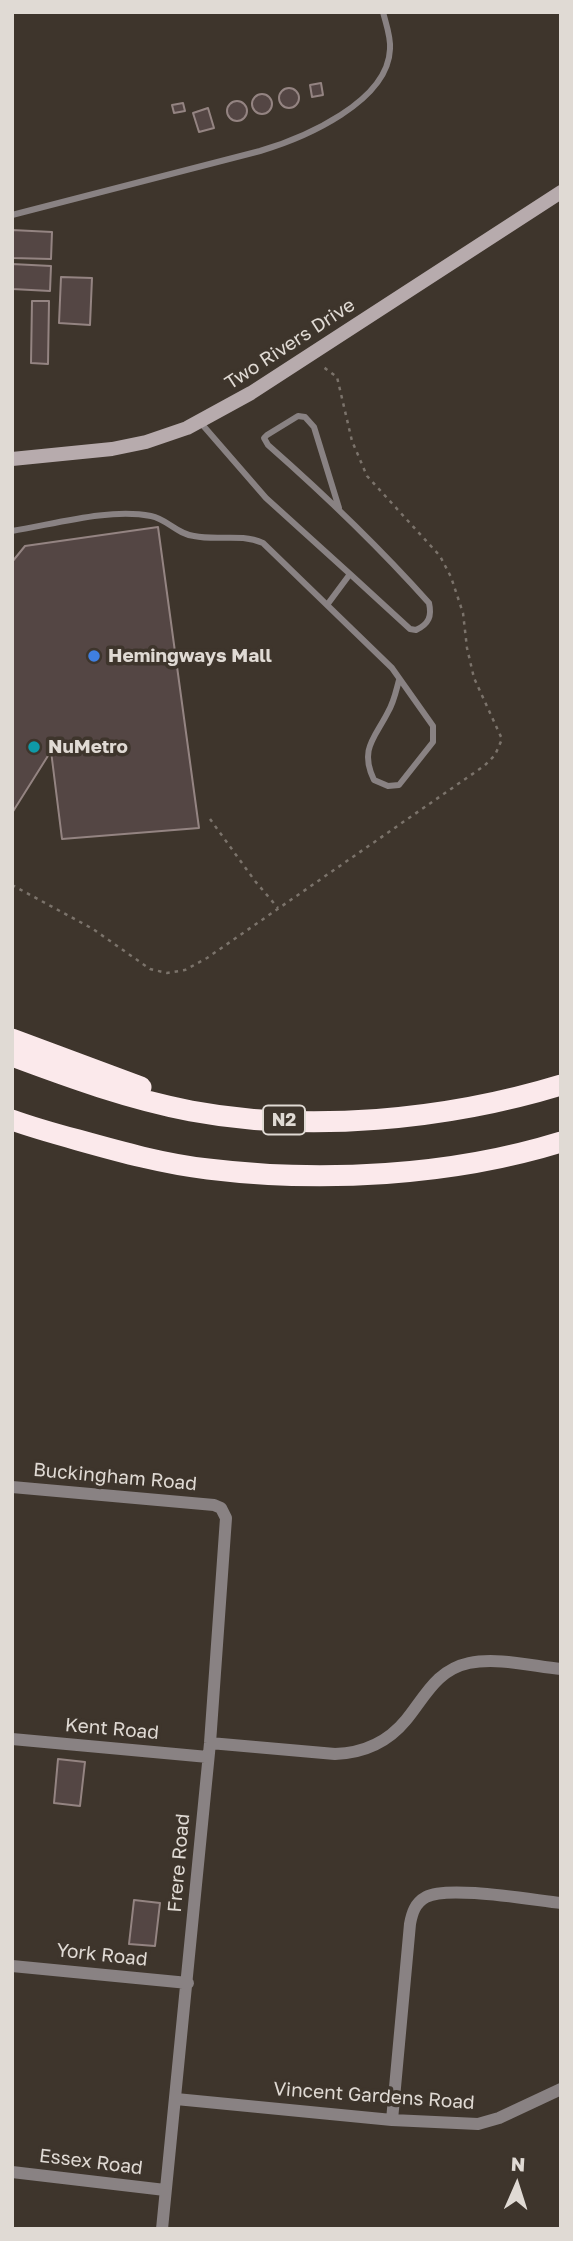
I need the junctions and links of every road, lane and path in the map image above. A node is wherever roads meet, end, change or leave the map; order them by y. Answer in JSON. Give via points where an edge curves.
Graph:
{"nodes":[{"id":1,"x":383,"y":12,"type":"edge"},
{"id":2,"x":561,"y":192,"type":"edge"},
{"id":3,"x":12,"y":215,"type":"edge"},
{"id":4,"x":298,"y":363,"type":"junction"},
{"id":5,"x":200,"y":422,"type":"junction"},
{"id":6,"x":12,"y":459,"type":"edge"},
{"id":7,"x":339,"y":508,"type":"junction"},
{"id":8,"x":12,"y":531,"type":"edge"},
{"id":9,"x":350,"y":575,"type":"junction"},
{"id":10,"x":327,"y":605,"type":"junction"},
{"id":11,"x":399,"y":680,"type":"junction"},
{"id":12,"x":210,"y":818,"type":"dead end"},
{"id":13,"x":12,"y":885,"type":"edge"},
{"id":14,"x":278,"y":909,"type":"junction"},
{"id":15,"x":12,"y":1039,"type":"edge"},
{"id":16,"x":12,"y":1056,"type":"edge"},
{"id":17,"x":561,"y":1085,"type":"edge"},
{"id":18,"x":231,"y":1117,"type":"junction"},
{"id":19,"x":12,"y":1120,"type":"edge"},
{"id":20,"x":561,"y":1142,"type":"edge"},
{"id":21,"x":12,"y":1487,"type":"edge"},
{"id":22,"x":214,"y":1505,"type":"joint"},
{"id":23,"x":561,"y":1669,"type":"edge"},
{"id":24,"x":12,"y":1739,"type":"edge"},
{"id":25,"x":210,"y":1743,"type":"junction"},
{"id":26,"x":208,"y":1757,"type":"junction"},
{"id":27,"x":561,"y":1903,"type":"edge"},
{"id":28,"x":12,"y":1966,"type":"edge"},
{"id":29,"x":188,"y":1983,"type":"junction"},
{"id":30,"x":561,"y":2088,"type":"edge"},
{"id":31,"x":176,"y":2099,"type":"junction"},
{"id":32,"x":392,"y":2120,"type":"junction"},
{"id":33,"x":12,"y":2172,"type":"edge"},
{"id":34,"x":165,"y":2190,"type":"junction"},
{"id":35,"x":162,"y":2229,"type":"edge"}],
"edges":[{"from":1,"to":3,"type":"lane","via":[[390,49],[377,84],[367,96],[299,138]]},
{"from":2,"to":4,"type":"main road","name":"Two Rivers Drive"},
{"from":4,"to":5,"type":"main road","name":"Two Rivers Drive"},
{"from":4,"to":14,"type":"path","via":[[314,363],[337,377],[352,441],[367,476],[440,556],[463,613],[474,678],[502,740],[484,766]]},
{"from":5,"to":6,"type":"main road","name":"Two Rivers Drive","via":[[135,444]]},
{"from":5,"to":9,"type":"lane","via":[[266,498]]},
{"from":7,"to":7,"type":"lane","via":[[268,445],[264,438],[292,417],[309,421]]},
{"from":7,"to":9,"type":"lane","via":[[429,603],[431,616],[416,630],[410,629]]},
{"from":8,"to":10,"type":"lane","via":[[134,514],[161,519],[193,536],[253,538]]},
{"from":9,"to":10,"type":"lane"},
{"from":10,"to":11,"type":"lane"},
{"from":11,"to":11,"type":"lane","via":[[430,720],[434,734],[409,775],[393,787],[374,780],[369,747]]},
{"from":12,"to":14,"type":"path"},
{"from":13,"to":14,"type":"path","via":[[93,929],[150,969],[167,973],[185,970],[207,958]]},
{"from":15,"to":18,"type":"highway"},
{"from":16,"to":18,"type":"highway","number":"N2","via":[[100,1088]]},
{"from":17,"to":18,"type":"highway","number":"N2","via":[[481,1106],[403,1118],[308,1121]]},
{"from":19,"to":20,"type":"highway","via":[[129,1154],[194,1167],[305,1175],[418,1171],[530,1152]]},
{"from":21,"to":22,"type":"street","name":"Buckingham Road"},
{"from":22,"to":25,"type":"street","name":"Frere Road","via":[[226,1518]]},
{"from":23,"to":25,"type":"street","via":[[493,1662],[453,1668],[436,1679],[405,1721],[384,1740],[350,1754]]},
{"from":24,"to":26,"type":"street","name":"Kent Road"},
{"from":25,"to":26,"type":"street","name":"Frere Road"},
{"from":26,"to":29,"type":"street","name":"Frere Road"},
{"from":27,"to":32,"type":"street","via":[[451,1892],[426,1896],[418,1903],[410,1924]]},
{"from":28,"to":29,"type":"street","name":"York Road"},
{"from":29,"to":31,"type":"street","name":"Frere Road"},
{"from":30,"to":32,"type":"street","name":"Vincent Gardens Road","via":[[478,2124]]},
{"from":31,"to":32,"type":"street","name":"Vincent Gardens Road"},
{"from":31,"to":34,"type":"street","name":"Frere Road"},
{"from":33,"to":34,"type":"street","name":"Essex Road"},
{"from":34,"to":35,"type":"street","name":"Frere Road"}]}
